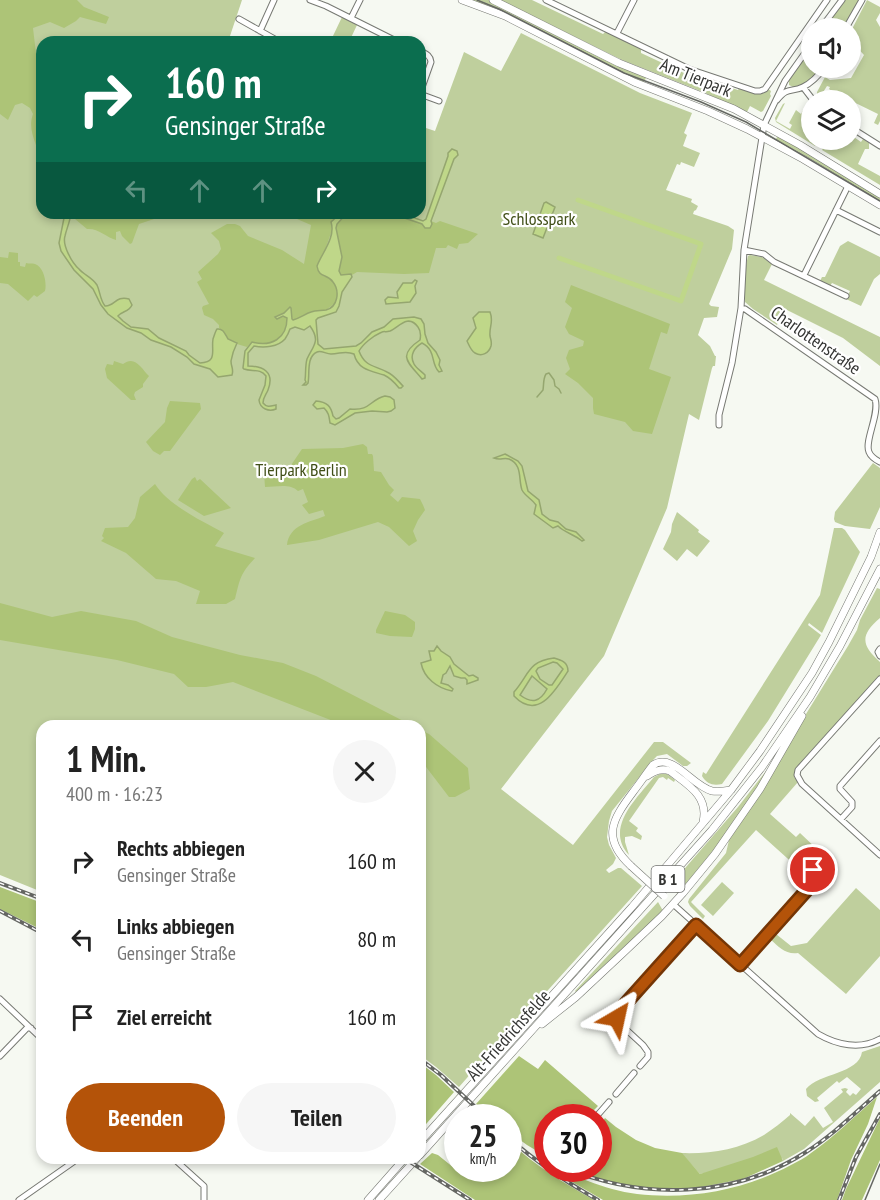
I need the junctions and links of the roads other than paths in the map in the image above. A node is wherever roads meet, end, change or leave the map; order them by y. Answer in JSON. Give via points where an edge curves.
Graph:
{"nodes":[{"id":1,"x":274,"y":0,"type":"edge"},
{"id":2,"x":310,"y":0,"type":"edge"},
{"id":3,"x":360,"y":0,"type":"edge"},
{"id":4,"x":462,"y":0,"type":"edge"},
{"id":5,"x":493,"y":0,"type":"edge"},
{"id":6,"x":546,"y":0,"type":"edge"},
{"id":7,"x":634,"y":0,"type":"edge"},
{"id":8,"x":827,"y":0,"type":"edge"},
{"id":9,"x":842,"y":0,"type":"edge"},
{"id":10,"x":861,"y":0,"type":"edge"},
{"id":11,"x":351,"y":18,"type":"junction"},
{"id":12,"x":828,"y":18,"type":"edge"},
{"id":13,"x":851,"y":18,"type":"edge"},
{"id":14,"x":239,"y":20,"type":"dead end"},
{"id":15,"x":260,"y":31,"type":"junction"},
{"id":16,"x":617,"y":33,"type":"junction"},
{"id":17,"x":269,"y":36,"type":"edge"},
{"id":18,"x":386,"y":36,"type":"edge"},
{"id":19,"x":426,"y":54,"type":"edge"},
{"id":20,"x":801,"y":58,"type":"edge"},
{"id":21,"x":784,"y":62,"type":"junction"},
{"id":22,"x":793,"y":69,"type":"junction"},
{"id":23,"x":426,"y":77,"type":"edge"},
{"id":24,"x":815,"y":78,"type":"edge"},
{"id":25,"x":803,"y":87,"type":"junction"},
{"id":26,"x":805,"y":90,"type":"edge"},
{"id":27,"x":426,"y":96,"type":"edge"},
{"id":28,"x":439,"y":101,"type":"dead end"},
{"id":29,"x":776,"y":101,"type":"junction"},
{"id":30,"x":764,"y":125,"type":"junction"},
{"id":31,"x":861,"y":135,"type":"edge"},
{"id":32,"x":762,"y":137,"type":"junction"},
{"id":33,"x":880,"y":146,"type":"edge"},
{"id":34,"x":848,"y":186,"type":"junction"},
{"id":35,"x":880,"y":194,"type":"edge"},
{"id":36,"x":880,"y":205,"type":"edge"},
{"id":37,"x":836,"y":210,"type":"junction"},
{"id":38,"x":880,"y":232,"type":"edge"},
{"id":39,"x":744,"y":250,"type":"junction"},
{"id":40,"x":804,"y":275,"type":"junction"},
{"id":41,"x":846,"y":296,"type":"dead end"},
{"id":42,"x":741,"y":308,"type":"junction"},
{"id":43,"x":719,"y":425,"type":"dead end"},
{"id":44,"x":880,"y":462,"type":"edge"},
{"id":45,"x":880,"y":532,"type":"edge"},
{"id":46,"x":880,"y":540,"type":"edge"},
{"id":47,"x":872,"y":554,"type":"junction"},
{"id":48,"x":880,"y":569,"type":"edge"},
{"id":49,"x":880,"y":649,"type":"edge"},
{"id":50,"x":880,"y":656,"type":"edge"},
{"id":51,"x":880,"y":679,"type":"edge"},
{"id":52,"x":810,"y":697,"type":"junction"},
{"id":53,"x":880,"y":741,"type":"edge"},
{"id":54,"x":645,"y":777,"type":"junction"},
{"id":55,"x":731,"y":790,"type":"junction"},
{"id":56,"x":841,"y":819,"type":"junction"},
{"id":57,"x":703,"y":824,"type":"junction"},
{"id":58,"x":880,"y":855,"type":"edge"},
{"id":59,"x":814,"y":882,"type":"dead end"},
{"id":60,"x":673,"y":904,"type":"junction"},
{"id":61,"x":696,"y":925,"type":"junction"},
{"id":62,"x":740,"y":965,"type":"junction"},
{"id":63,"x":0,"y":999,"type":"edge"},
{"id":64,"x":31,"y":1028,"type":"junction"},
{"id":65,"x":533,"y":1030,"type":"junction"},
{"id":66,"x":36,"y":1033,"type":"edge"},
{"id":67,"x":880,"y":1039,"type":"edge"},
{"id":68,"x":0,"y":1056,"type":"edge"},
{"id":69,"x":640,"y":1066,"type":"dead end"},
{"id":70,"x":634,"y":1073,"type":"dead end"},
{"id":71,"x":616,"y":1094,"type":"dead end"},
{"id":72,"x":426,"y":1135,"type":"edge"},
{"id":73,"x":426,"y":1148,"type":"edge"},
{"id":74,"x":71,"y":1164,"type":"edge"},
{"id":75,"x":180,"y":1164,"type":"edge"},
{"id":76,"x":400,"y":1164,"type":"edge"},
{"id":77,"x":412,"y":1164,"type":"edge"},
{"id":78,"x":205,"y":1197,"type":"edge"},
{"id":79,"x":24,"y":1199,"type":"edge"},
{"id":80,"x":368,"y":1200,"type":"edge"},
{"id":81,"x":379,"y":1200,"type":"edge"}],
"edges":[{"from":1,"to":15,"type":"street"},
{"from":2,"to":11,"type":"street"},
{"from":3,"to":11,"type":"street"},
{"from":4,"to":32,"type":"main road","name":"Am Tierpark","via":[[505,16],[634,82]]},
{"from":5,"to":30,"type":"main road","name":"Am Tierpark","via":[[611,59],[724,104]]},
{"from":6,"to":16,"type":"street","name":"Am Tierpark"},
{"from":7,"to":16,"type":"street"},
{"from":8,"to":21,"type":"street"},
{"from":9,"to":12,"type":"street"},
{"from":10,"to":13,"type":"street"},
{"from":11,"to":18,"type":"street"},
{"from":14,"to":15,"type":"street"},
{"from":15,"to":17,"type":"street"},
{"from":16,"to":21,"type":"street","name":"Am Tierpark","via":[[689,69],[755,91],[767,87]]},
{"from":19,"to":23,"type":"street","via":[[431,62]]},
{"from":20,"to":22,"type":"street"},
{"from":21,"to":22,"type":"street"},
{"from":22,"to":29,"type":"street"},
{"from":24,"to":25,"type":"street"},
{"from":25,"to":26,"type":"street"},
{"from":25,"to":29,"type":"street","via":[[785,92]]},
{"from":27,"to":28,"type":"street"},
{"from":29,"to":30,"type":"street"},
{"from":30,"to":32,"type":"street"},
{"from":30,"to":35,"type":"main road","name":"Am Tierpark"},
{"from":31,"to":33,"type":"street"},
{"from":32,"to":34,"type":"main road","name":"Am Tierpark"},
{"from":32,"to":39,"type":"street"},
{"from":34,"to":36,"type":"main road","name":"Am Tierpark"},
{"from":34,"to":37,"type":"street"},
{"from":37,"to":38,"type":"street"},
{"from":37,"to":40,"type":"street"},
{"from":39,"to":40,"type":"street","via":[[764,254]]},
{"from":39,"to":42,"type":"street"},
{"from":40,"to":41,"type":"street"},
{"from":42,"to":43,"type":"street"},
{"from":42,"to":44,"type":"street","name":"Charlottenstraße","via":[[875,399],[877,407],[868,448]]},
{"from":45,"to":47,"type":"main road"},
{"from":46,"to":47,"type":"main road","number":"B 1"},
{"from":47,"to":55,"type":"main road","number":"B 1","via":[[812,673]]},
{"from":48,"to":52,"type":"main road","number":"B 1"},
{"from":49,"to":50,"type":"street"},
{"from":51,"to":56,"type":"street","via":[[798,770],[799,781]]},
{"from":52,"to":60,"type":"main road","via":[[760,789],[716,854]]},
{"from":52,"to":65,"type":"main road","name":"Alt-Friedrichsfelde","number":"B 1","via":[[712,830]]},
{"from":53,"to":56,"type":"street","via":[[840,786],[852,802]]},
{"from":54,"to":55,"type":"main road","via":[[653,765],[665,762],[707,789]]},
{"from":54,"to":57,"type":"main road","via":[[664,769],[699,794],[704,806]]},
{"from":54,"to":60,"type":"main road","bridge":true,"via":[[620,810],[612,832],[617,850],[627,862]]},
{"from":55,"to":57,"type":"main road","number":"B 1"},
{"from":56,"to":58,"type":"street"},
{"from":57,"to":72,"type":"main road","name":"Alt-Friedrichsfelde","number":"B 1"},
{"from":59,"to":62,"type":"street"},
{"from":60,"to":61,"type":"street"},
{"from":60,"to":65,"type":"main road","via":[[576,997]]},
{"from":61,"to":62,"type":"street"},
{"from":61,"to":69,"type":"street","via":[[617,1014],[618,1022],[648,1052]]},
{"from":62,"to":67,"type":"street","via":[[827,1040],[855,1046]]},
{"from":63,"to":64,"type":"street"},
{"from":64,"to":66,"type":"street"},
{"from":64,"to":68,"type":"street"},
{"from":65,"to":73,"type":"main road","name":"Alt-Friedrichsfelde","number":"B 1"},
{"from":70,"to":71,"type":"street"},
{"from":74,"to":79,"type":"street"},
{"from":75,"to":78,"type":"street","via":[[202,1184]]},
{"from":76,"to":80,"type":"main road"},
{"from":77,"to":81,"type":"main road","name":"Alt-Friedrichsfelde","number":"B 1"}]}
